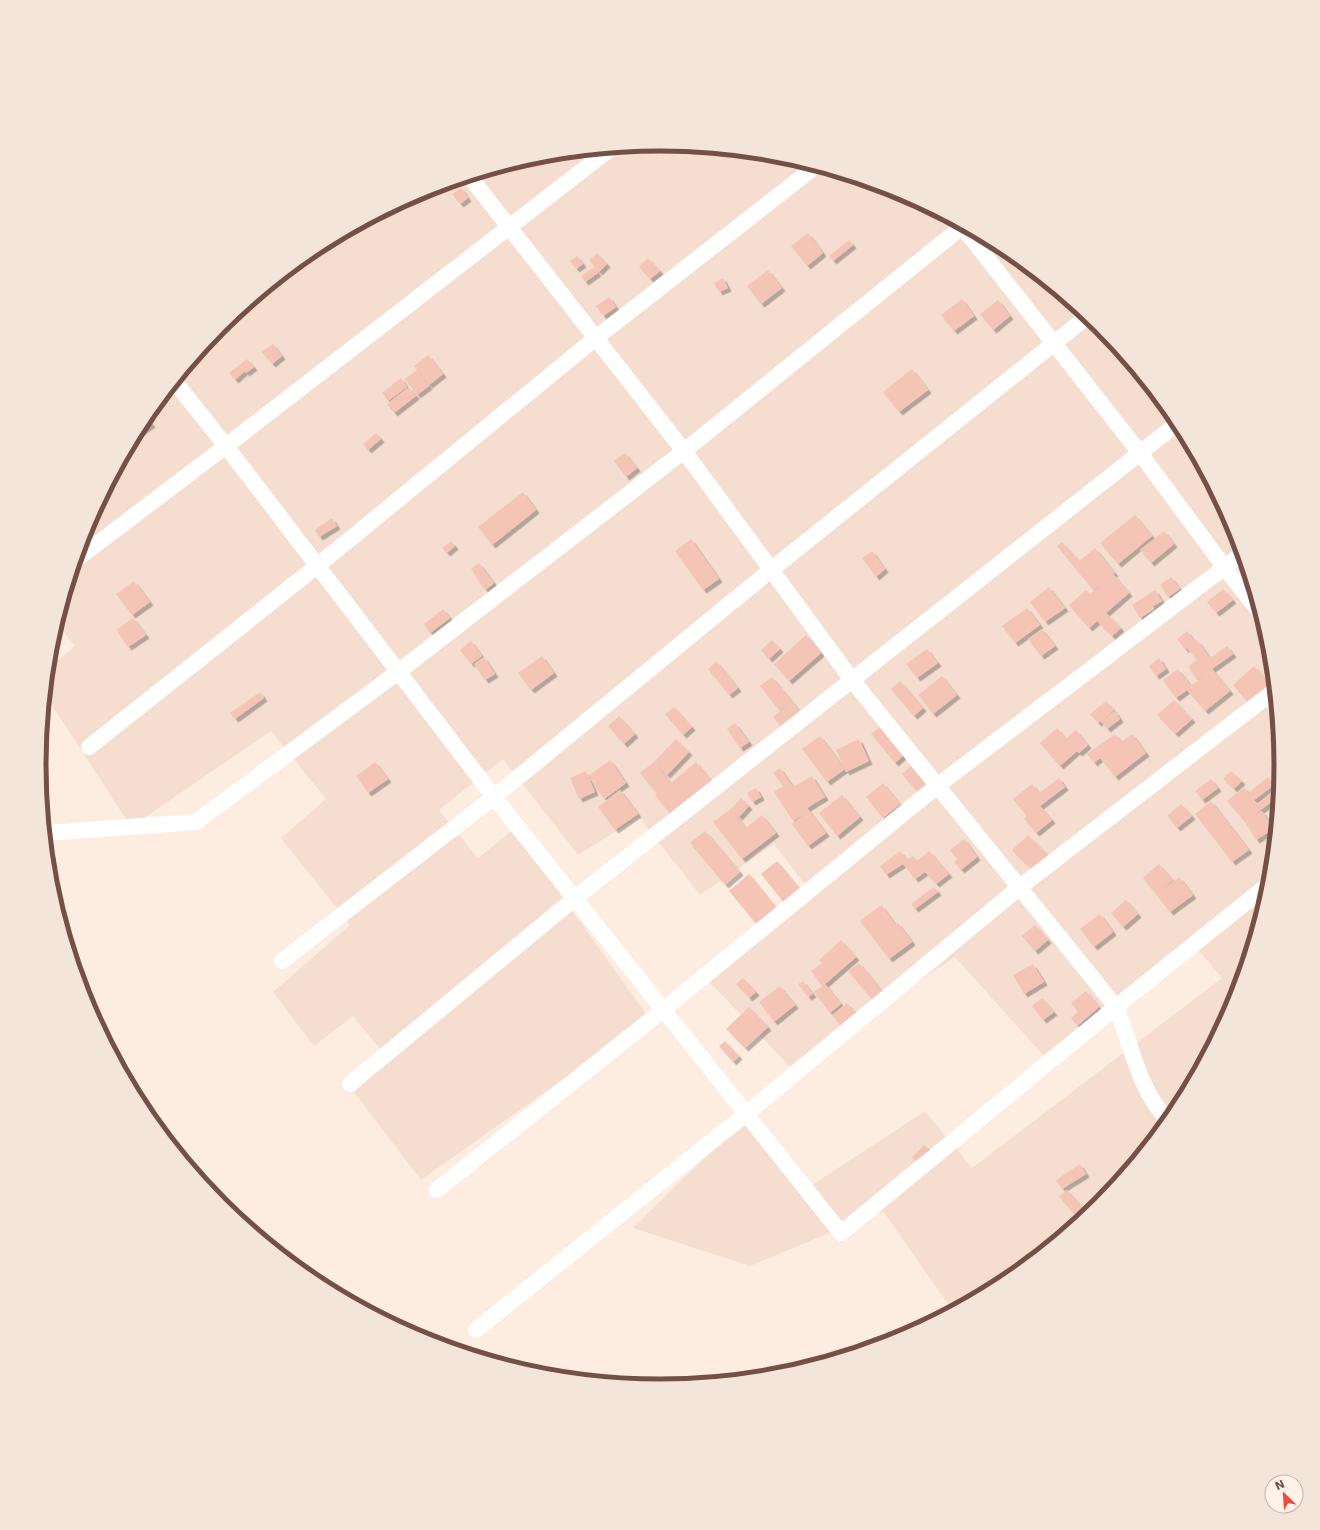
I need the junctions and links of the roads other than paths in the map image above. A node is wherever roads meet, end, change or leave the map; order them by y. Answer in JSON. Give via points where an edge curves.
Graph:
{"nodes":[{"id":1,"x":604,"y":154,"type":"edge"},
{"id":2,"x":811,"y":170,"type":"edge"},
{"id":3,"x":473,"y":181,"type":"edge"},
{"id":4,"x":509,"y":227,"type":"junction"},
{"id":5,"x":959,"y":229,"type":"edge"},
{"id":6,"x":968,"y":234,"type":"edge"},
{"id":7,"x":1083,"y":320,"type":"edge"},
{"id":8,"x":597,"y":337,"type":"junction"},
{"id":9,"x":1054,"y":343,"type":"junction"},
{"id":10,"x":178,"y":385,"type":"edge"},
{"id":11,"x":1173,"y":427,"type":"edge"},
{"id":12,"x":226,"y":446,"type":"junction"},
{"id":13,"x":684,"y":451,"type":"junction"},
{"id":14,"x":1140,"y":453,"type":"junction"},
{"id":15,"x":84,"y":553,"type":"edge"},
{"id":16,"x":1237,"y":558,"type":"edge"},
{"id":17,"x":317,"y":566,"type":"junction"},
{"id":18,"x":1225,"y":568,"type":"junction"},
{"id":19,"x":772,"y":569,"type":"junction"},
{"id":20,"x":1252,"y":602,"type":"edge"},
{"id":21,"x":398,"y":672,"type":"junction"},
{"id":22,"x":852,"y":680,"type":"junction"},
{"id":23,"x":1270,"y":694,"type":"edge"},
{"id":24,"x":89,"y":747,"type":"dead end"},
{"id":25,"x":937,"y":786,"type":"junction"},
{"id":26,"x":494,"y":797,"type":"junction"},
{"id":27,"x":50,"y":833,"type":"edge"},
{"id":28,"x":1020,"y":887,"type":"junction"},
{"id":29,"x":1260,"y":892,"type":"edge"},
{"id":30,"x":574,"y":898,"type":"junction"},
{"id":31,"x":282,"y":961,"type":"dead end"},
{"id":32,"x":1116,"y":1008,"type":"junction"},
{"id":33,"x":663,"y":1010,"type":"junction"},
{"id":34,"x":350,"y":1084,"type":"dead end"},
{"id":35,"x":746,"y":1114,"type":"junction"},
{"id":36,"x":1164,"y":1115,"type":"edge"},
{"id":37,"x":437,"y":1190,"type":"dead end"},
{"id":38,"x":476,"y":1330,"type":"dead end"}],
"edges":[{"from":1,"to":4,"type":"street"},
{"from":2,"to":8,"type":"street"},
{"from":3,"to":4,"type":"street"},
{"from":4,"to":8,"type":"street"},
{"from":4,"to":12,"type":"street"},
{"from":5,"to":13,"type":"street"},
{"from":6,"to":9,"type":"street"},
{"from":7,"to":9,"type":"street"},
{"from":8,"to":13,"type":"street"},
{"from":8,"to":17,"type":"street"},
{"from":9,"to":14,"type":"street"},
{"from":9,"to":19,"type":"street"},
{"from":10,"to":12,"type":"street"},
{"from":11,"to":14,"type":"street"},
{"from":12,"to":15,"type":"street"},
{"from":12,"to":17,"type":"street"},
{"from":13,"to":19,"type":"street"},
{"from":13,"to":21,"type":"street"},
{"from":14,"to":18,"type":"street"},
{"from":14,"to":22,"type":"street"},
{"from":16,"to":18,"type":"street"},
{"from":17,"to":21,"type":"street"},
{"from":17,"to":24,"type":"street"},
{"from":18,"to":20,"type":"street"},
{"from":18,"to":25,"type":"street"},
{"from":19,"to":22,"type":"street"},
{"from":19,"to":26,"type":"street"},
{"from":21,"to":26,"type":"street"},
{"from":21,"to":27,"type":"street","via":[[196,822]]},
{"from":22,"to":25,"type":"street"},
{"from":22,"to":30,"type":"street"},
{"from":23,"to":28,"type":"street"},
{"from":25,"to":28,"type":"street"},
{"from":25,"to":33,"type":"street"},
{"from":26,"to":30,"type":"street"},
{"from":26,"to":31,"type":"street"},
{"from":28,"to":32,"type":"street"},
{"from":28,"to":35,"type":"street"},
{"from":29,"to":32,"type":"street"},
{"from":30,"to":33,"type":"street"},
{"from":30,"to":34,"type":"street"},
{"from":32,"to":35,"type":"street","via":[[841,1233]]},
{"from":32,"to":36,"type":"street","via":[[1147,1092]]},
{"from":33,"to":35,"type":"street"},
{"from":33,"to":37,"type":"street"},
{"from":35,"to":38,"type":"street"}]}
